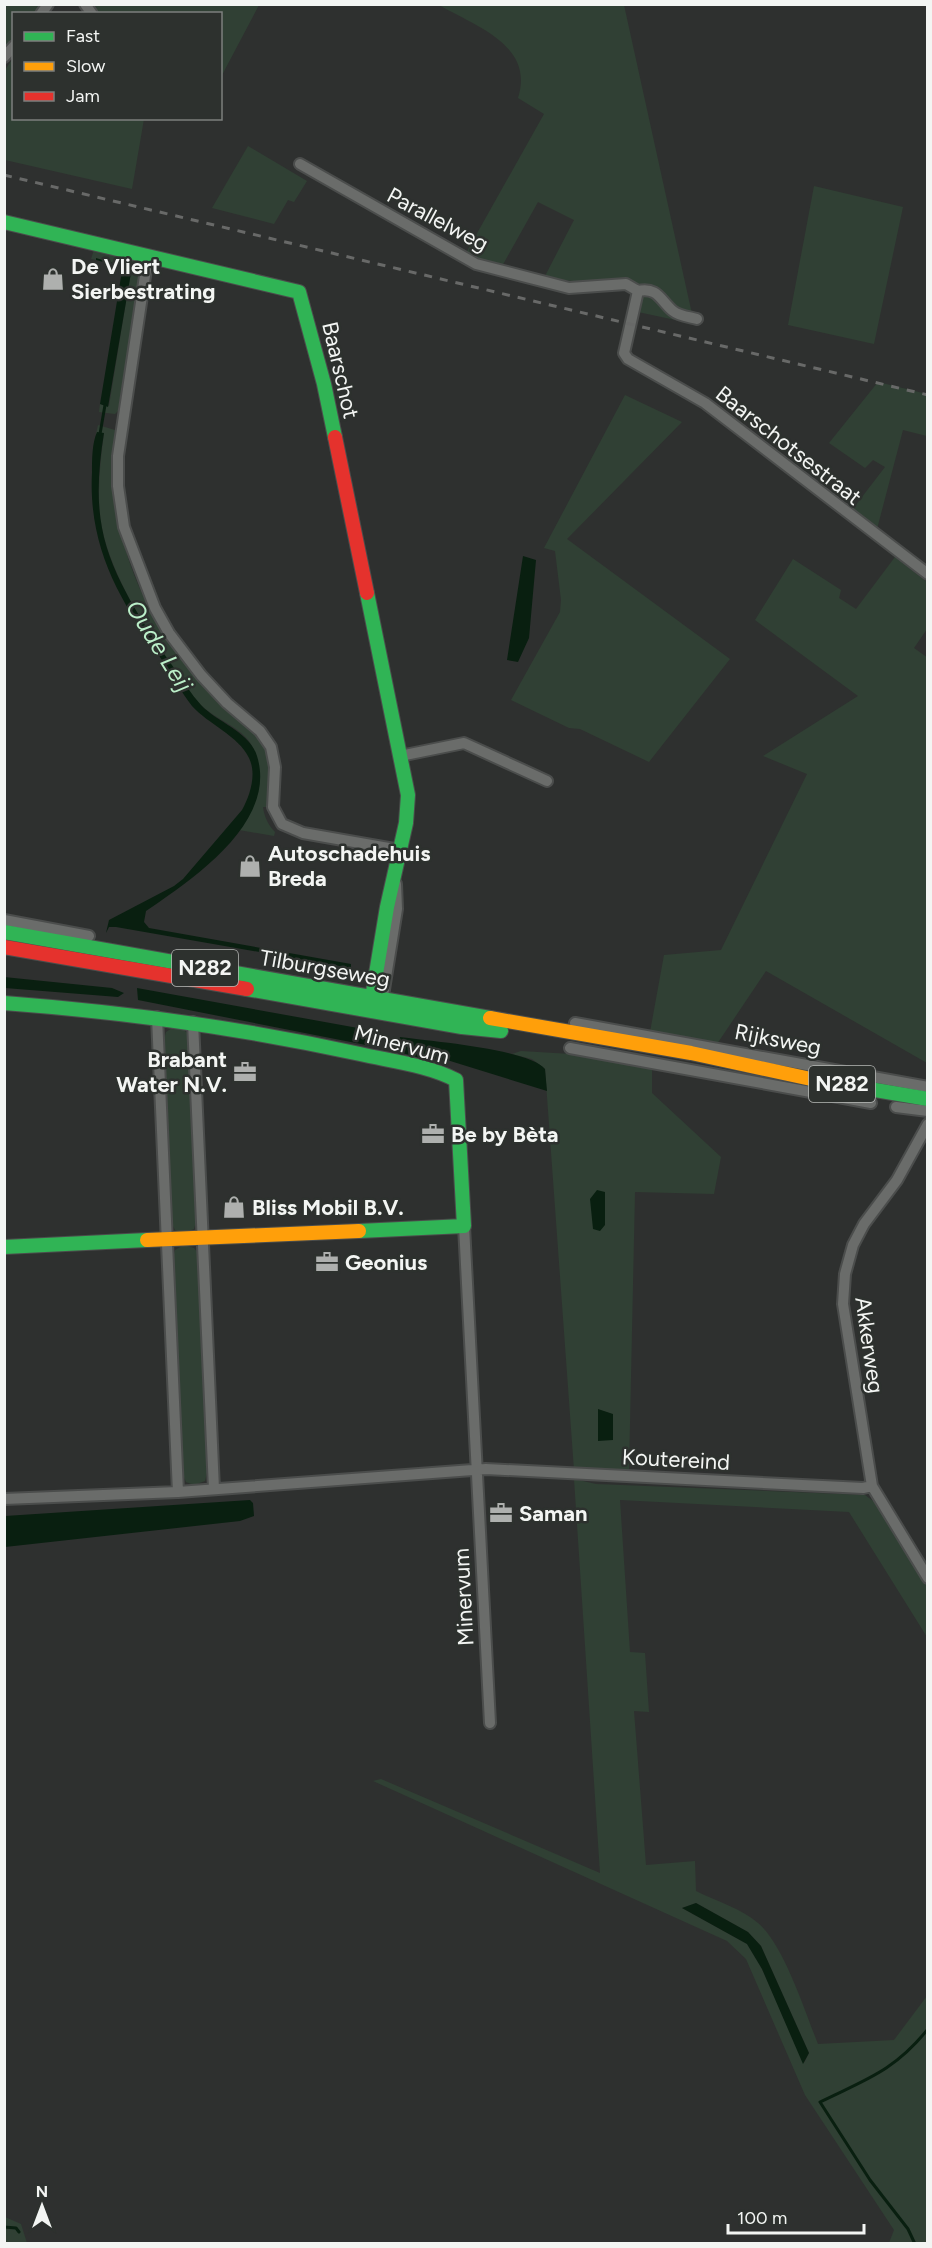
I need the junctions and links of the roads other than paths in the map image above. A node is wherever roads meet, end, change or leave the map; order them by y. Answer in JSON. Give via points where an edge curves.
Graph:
{"nodes":[{"id":1,"x":300,"y":164,"type":"dead end"},
{"id":2,"x":4,"y":222,"type":"edge"},
{"id":3,"x":148,"y":256,"type":"junction"},
{"id":4,"x":638,"y":291,"type":"junction"},
{"id":5,"x":697,"y":319,"type":"dead end"},
{"id":6,"x":927,"y":574,"type":"edge"},
{"id":7,"x":400,"y":756,"type":"junction"},
{"id":8,"x":547,"y":781,"type":"dead end"},
{"id":9,"x":400,"y":850,"type":"junction"},
{"id":10,"x":4,"y":920,"type":"edge"},
{"id":11,"x":4,"y":932,"type":"edge"},
{"id":12,"x":89,"y":936,"type":"dead end"},
{"id":13,"x":4,"y":947,"type":"edge"},
{"id":14,"x":378,"y":999,"type":"junction"},
{"id":15,"x":4,"y":1003,"type":"edge"},
{"id":16,"x":375,"y":1012,"type":"junction"},
{"id":17,"x":157,"y":1017,"type":"junction"},
{"id":18,"x":194,"y":1022,"type":"junction"},
{"id":19,"x":569,"y":1035,"type":"junction"},
{"id":20,"x":691,"y":1053,"type":"junction"},
{"id":21,"x":756,"y":1074,"type":"junction"},
{"id":22,"x":927,"y":1087,"type":"edge"},
{"id":23,"x":927,"y":1099,"type":"edge"},
{"id":24,"x":871,"y":1103,"type":"dead end"},
{"id":25,"x":896,"y":1107,"type":"dead end"},
{"id":26,"x":927,"y":1111,"type":"edge"},
{"id":27,"x":927,"y":1124,"type":"edge"},
{"id":28,"x":464,"y":1226,"type":"junction"},
{"id":29,"x":203,"y":1238,"type":"junction"},
{"id":30,"x":167,"y":1239,"type":"junction"},
{"id":31,"x":4,"y":1247,"type":"edge"},
{"id":32,"x":477,"y":1469,"type":"junction"},
{"id":33,"x":872,"y":1486,"type":"junction"},
{"id":34,"x":214,"y":1489,"type":"junction"},
{"id":35,"x":178,"y":1492,"type":"junction"},
{"id":36,"x":4,"y":1499,"type":"edge"},
{"id":37,"x":927,"y":1578,"type":"edge"},
{"id":38,"x":490,"y":1723,"type":"dead end"}],
"edges":[{"from":1,"to":4,"type":"street","name":"Parallelweg","via":[[476,264],[569,288],[626,284]]},
{"from":2,"to":3,"type":"street","name":"Baarschot"},
{"from":3,"to":7,"type":"street","name":"Baarschot","via":[[299,292],[302,297],[324,384]]},
{"from":3,"to":9,"type":"street","via":[[120,439],[118,486],[124,527],[155,608],[201,675],[272,747],[273,807],[282,825]]},
{"from":4,"to":5,"type":"street","name":"Parallelweg","via":[[649,289],[658,293],[675,313]]},
{"from":4,"to":6,"type":"street","name":"Baarschotsestraat","via":[[624,353],[628,359],[705,403]]},
{"from":7,"to":8,"type":"street","via":[[464,742]]},
{"from":7,"to":9,"type":"street","name":"Baarschot","via":[[408,795]]},
{"from":9,"to":14,"type":"street","name":"Baarschot","via":[[387,908]]},
{"from":10,"to":12,"type":"street"},
{"from":11,"to":14,"type":"street","name":"Tilburgseweg","number":"N282"},
{"from":13,"to":16,"type":"street","name":"Tilburgseweg","number":"N282"},
{"from":14,"to":16,"type":"street","name":"Baarschot"},
{"from":14,"to":19,"type":"street","name":"Tilburgseweg","number":"N282"},
{"from":15,"to":17,"type":"street","name":"Minervum"},
{"from":16,"to":19,"type":"street","name":"Tilburgseweg","number":"N282","via":[[462,1027]]},
{"from":17,"to":18,"type":"street","name":"Minervum"},
{"from":17,"to":30,"type":"street"},
{"from":18,"to":28,"type":"street","name":"Minervum","via":[[383,1059],[456,1080]]},
{"from":18,"to":29,"type":"street"},
{"from":19,"to":20,"type":"street","name":"Rijksweg","number":"N282"},
{"from":19,"to":21,"type":"street","name":"Rijksweg"},
{"from":20,"to":21,"type":"street","name":"Rijksweg","number":"N282"},
{"from":20,"to":22,"type":"street","name":"Rijksweg"},
{"from":21,"to":23,"type":"street","name":"Rijksweg","number":"N282"},
{"from":21,"to":24,"type":"street","name":"Rijksweg"},
{"from":25,"to":26,"type":"street"},
{"from":27,"to":33,"type":"street","name":"Akkerweg","via":[[897,1180],[858,1234],[844,1274],[843,1304]]},
{"from":28,"to":29,"type":"street"},
{"from":28,"to":32,"type":"street","name":"Minervum"},
{"from":29,"to":30,"type":"street"},
{"from":29,"to":34,"type":"street"},
{"from":30,"to":31,"type":"street"},
{"from":30,"to":35,"type":"street"},
{"from":32,"to":33,"type":"street","name":"Koutereind"},
{"from":32,"to":34,"type":"street"},
{"from":32,"to":38,"type":"street","name":"Minervum"},
{"from":33,"to":37,"type":"street","name":"Akkerweg"},
{"from":34,"to":35,"type":"street"},
{"from":35,"to":36,"type":"street"}]}
